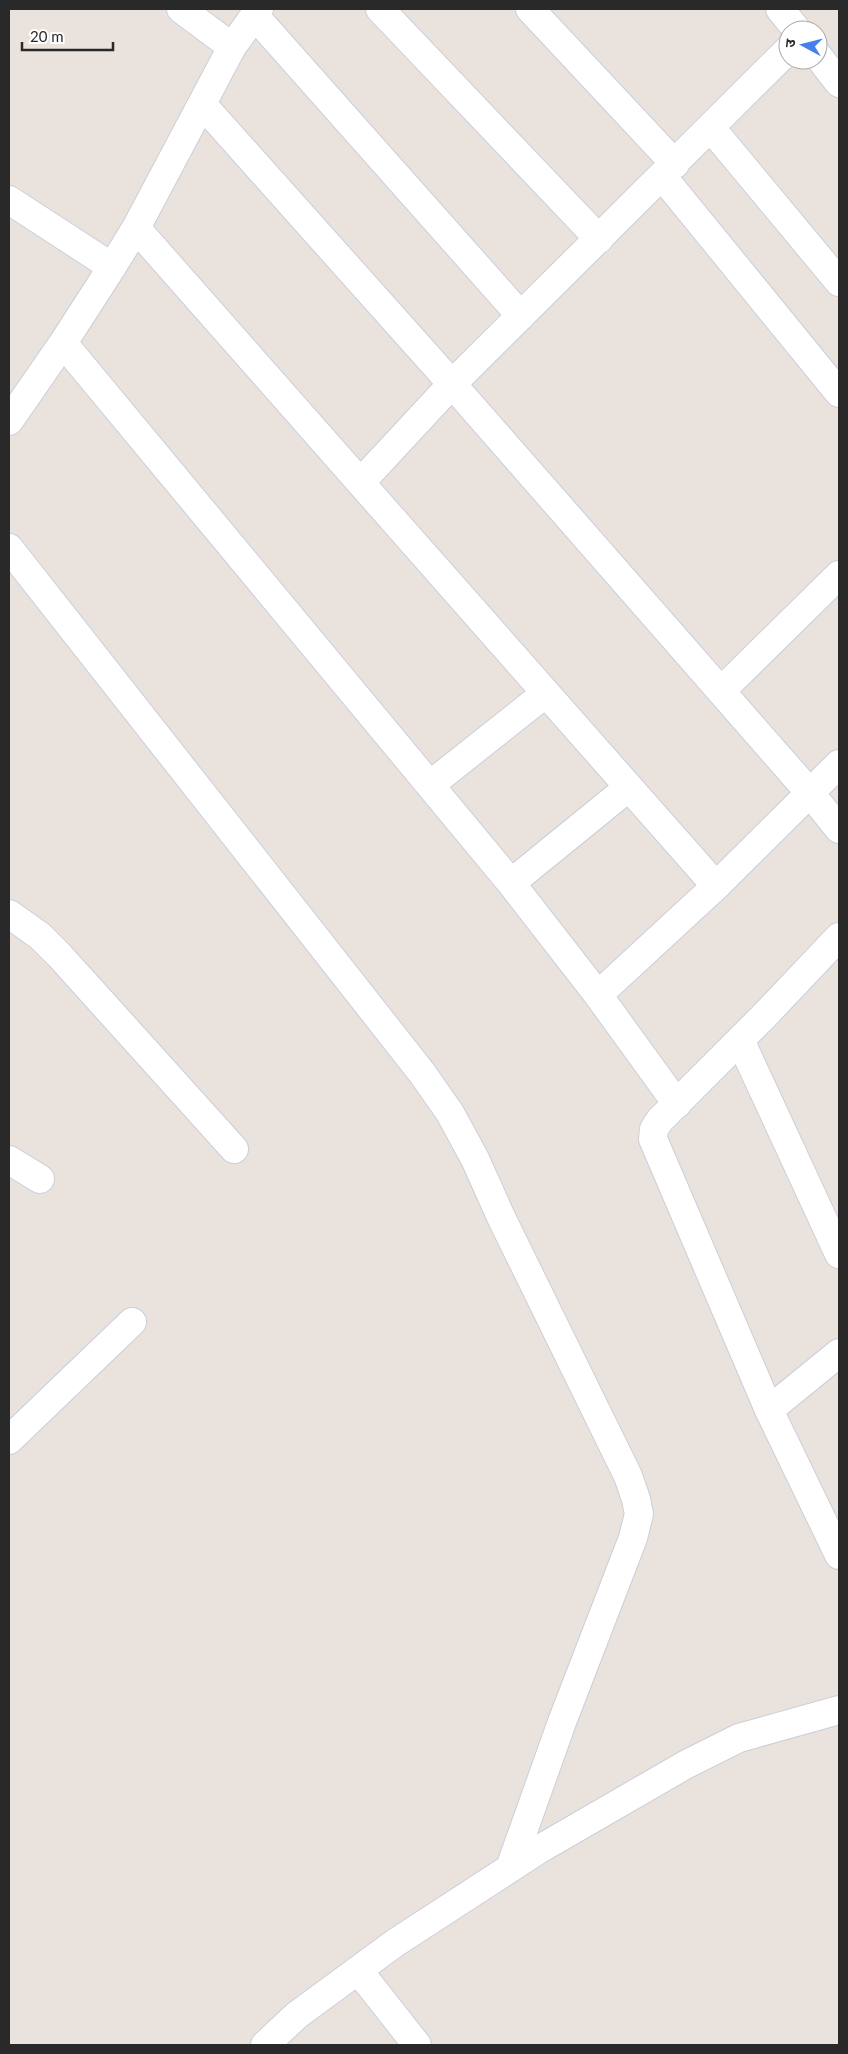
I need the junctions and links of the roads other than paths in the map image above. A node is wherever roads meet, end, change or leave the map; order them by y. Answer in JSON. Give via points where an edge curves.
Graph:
{"nodes":[{"id":1,"x":181,"y":9,"type":"edge"},
{"id":2,"x":380,"y":9,"type":"edge"},
{"id":3,"x":530,"y":9,"type":"edge"},
{"id":4,"x":780,"y":9,"type":"edge"},
{"id":5,"x":256,"y":12,"type":"edge"},
{"id":6,"x":789,"y":20,"type":"edge"},
{"id":7,"x":232,"y":47,"type":"junction"},
{"id":8,"x":778,"y":60,"type":"edge"},
{"id":9,"x":828,"y":69,"type":"edge"},
{"id":10,"x":839,"y":83,"type":"edge"},
{"id":11,"x":202,"y":104,"type":"junction"},
{"id":12,"x":711,"y":128,"type":"junction"},
{"id":13,"x":668,"y":170,"type":"junction"},
{"id":14,"x":9,"y":200,"type":"edge"},
{"id":15,"x":136,"y":228,"type":"junction"},
{"id":16,"x":599,"y":239,"type":"junction"},
{"id":17,"x":112,"y":267,"type":"junction"},
{"id":18,"x":839,"y":282,"type":"edge"},
{"id":19,"x":521,"y":316,"type":"junction"},
{"id":20,"x":63,"y":344,"type":"junction"},
{"id":21,"x":452,"y":384,"type":"junction"},
{"id":22,"x":839,"y":394,"type":"edge"},
{"id":23,"x":9,"y":421,"type":"edge"},
{"id":24,"x":361,"y":482,"type":"junction"},
{"id":25,"x":9,"y":548,"type":"edge"},
{"id":26,"x":839,"y":575,"type":"edge"},
{"id":27,"x":721,"y":691,"type":"junction"},
{"id":28,"x":546,"y":693,"type":"junction"},
{"id":29,"x":839,"y":764,"type":"edge"},
{"id":30,"x":430,"y":785,"type":"junction"},
{"id":31,"x":629,"y":787,"type":"junction"},
{"id":32,"x":810,"y":793,"type":"junction"},
{"id":33,"x":839,"y":829,"type":"edge"},
{"id":34,"x":510,"y":883,"type":"junction"},
{"id":35,"x":716,"y":886,"type":"junction"},
{"id":36,"x":9,"y":914,"type":"edge"},
{"id":37,"x":838,"y":940,"type":"edge"},
{"id":38,"x":598,"y":995,"type":"junction"},
{"id":39,"x":740,"y":1040,"type":"junction"},
{"id":40,"x":677,"y":1104,"type":"junction"},
{"id":41,"x":234,"y":1149,"type":"dead end"},
{"id":42,"x":9,"y":1160,"type":"edge"},
{"id":43,"x":40,"y":1179,"type":"dead end"},
{"id":44,"x":839,"y":1254,"type":"edge"},
{"id":45,"x":132,"y":1322,"type":"dead end"},
{"id":46,"x":839,"y":1353,"type":"edge"},
{"id":47,"x":769,"y":1410,"type":"junction"},
{"id":48,"x":9,"y":1440,"type":"edge"},
{"id":49,"x":839,"y":1555,"type":"edge"},
{"id":50,"x":839,"y":1710,"type":"edge"},
{"id":51,"x":510,"y":1868,"type":"junction"},
{"id":52,"x":358,"y":1970,"type":"junction"},
{"id":53,"x":265,"y":2045,"type":"edge"},
{"id":54,"x":417,"y":2045,"type":"edge"}],
"edges":[{"from":1,"to":7,"type":"street"},
{"from":2,"to":16,"type":"street"},
{"from":3,"to":13,"type":"street"},
{"from":4,"to":6,"type":"street"},
{"from":5,"to":7,"type":"street"},
{"from":5,"to":19,"type":"street"},
{"from":7,"to":11,"type":"street"},
{"from":8,"to":12,"type":"street"},
{"from":9,"to":10,"type":"street"},
{"from":11,"to":15,"type":"street"},
{"from":11,"to":21,"type":"street"},
{"from":12,"to":13,"type":"street"},
{"from":12,"to":18,"type":"street"},
{"from":13,"to":16,"type":"street"},
{"from":13,"to":22,"type":"street"},
{"from":14,"to":17,"type":"street"},
{"from":15,"to":17,"type":"street"},
{"from":15,"to":24,"type":"street"},
{"from":16,"to":19,"type":"street"},
{"from":17,"to":20,"type":"street"},
{"from":19,"to":21,"type":"street"},
{"from":20,"to":23,"type":"street"},
{"from":20,"to":30,"type":"street"},
{"from":21,"to":24,"type":"street"},
{"from":21,"to":27,"type":"street"},
{"from":24,"to":28,"type":"street"},
{"from":25,"to":51,"type":"street","via":[[422,1073],[450,1113],[628,1476],[638,1514],[633,1538]]},
{"from":26,"to":27,"type":"street"},
{"from":27,"to":32,"type":"street"},
{"from":28,"to":30,"type":"street"},
{"from":28,"to":31,"type":"street"},
{"from":29,"to":32,"type":"street"},
{"from":30,"to":34,"type":"street"},
{"from":31,"to":34,"type":"street"},
{"from":31,"to":35,"type":"street"},
{"from":32,"to":33,"type":"street"},
{"from":32,"to":35,"type":"street"},
{"from":34,"to":38,"type":"street"},
{"from":35,"to":38,"type":"street"},
{"from":36,"to":41,"type":"street","via":[[40,936],[60,956]]},
{"from":37,"to":39,"type":"street"},
{"from":38,"to":40,"type":"street"},
{"from":39,"to":40,"type":"street"},
{"from":39,"to":44,"type":"street"},
{"from":40,"to":47,"type":"street","via":[[660,1120],[654,1129],[653,1139]]},
{"from":42,"to":43,"type":"street"},
{"from":45,"to":48,"type":"street"},
{"from":46,"to":47,"type":"street"},
{"from":47,"to":49,"type":"street"},
{"from":50,"to":51,"type":"street","via":[[739,1738],[676,1770]]},
{"from":51,"to":52,"type":"street"},
{"from":52,"to":53,"type":"street","via":[[297,2015]]},
{"from":52,"to":54,"type":"street"}]}
